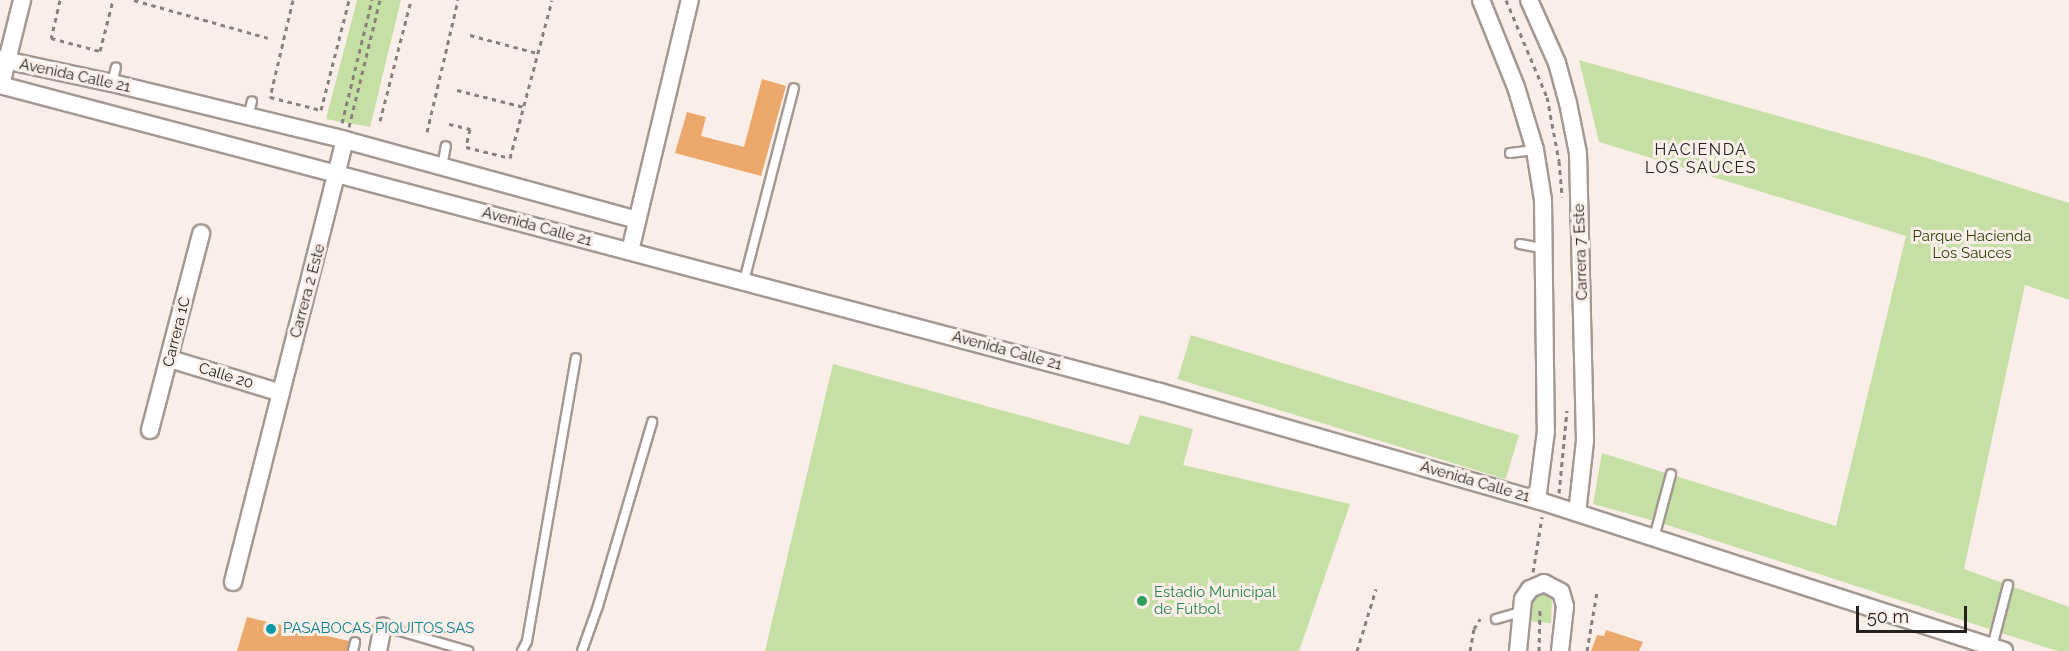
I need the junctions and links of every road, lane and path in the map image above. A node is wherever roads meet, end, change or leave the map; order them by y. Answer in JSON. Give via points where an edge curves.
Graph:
{"nodes":[{"id":1,"x":22,"y":0,"type":"edge"},
{"id":2,"x":60,"y":0,"type":"edge"},
{"id":3,"x":112,"y":0,"type":"edge"},
{"id":4,"x":135,"y":0,"type":"edge"},
{"id":5,"x":293,"y":0,"type":"edge"},
{"id":6,"x":349,"y":0,"type":"edge"},
{"id":7,"x":372,"y":0,"type":"edge"},
{"id":8,"x":380,"y":0,"type":"edge"},
{"id":9,"x":411,"y":0,"type":"edge"},
{"id":10,"x":459,"y":0,"type":"edge"},
{"id":11,"x":545,"y":0,"type":"edge"},
{"id":12,"x":690,"y":0,"type":"edge"},
{"id":13,"x":1480,"y":0,"type":"edge"},
{"id":14,"x":1529,"y":0,"type":"edge"},
{"id":15,"x":551,"y":1,"type":"edge"},
{"id":16,"x":470,"y":35,"type":"dead end"},
{"id":17,"x":268,"y":38,"type":"dead end"},
{"id":18,"x":538,"y":53,"type":"junction"},
{"id":19,"x":3,"y":60,"type":"edge"},
{"id":20,"x":116,"y":67,"type":"dead end"},
{"id":21,"x":112,"y":84,"type":"junction"},
{"id":22,"x":0,"y":85,"type":"edge"},
{"id":23,"x":794,"y":88,"type":"dead end"},
{"id":24,"x":457,"y":90,"type":"dead end"},
{"id":25,"x":524,"y":107,"type":"junction"},
{"id":26,"x":380,"y":121,"type":"dead end"},
{"id":27,"x":449,"y":124,"type":"dead end"},
{"id":28,"x":427,"y":132,"type":"dead end"},
{"id":29,"x":342,"y":140,"type":"junction"},
{"id":30,"x":446,"y":146,"type":"dead end"},
{"id":31,"x":1535,"y":150,"type":"junction"},
{"id":32,"x":1510,"y":153,"type":"dead end"},
{"id":33,"x":442,"y":166,"type":"junction"},
{"id":34,"x":338,"y":175,"type":"junction"},
{"id":35,"x":637,"y":220,"type":"junction"},
{"id":36,"x":201,"y":234,"type":"dead end"},
{"id":37,"x":1520,"y":244,"type":"dead end"},
{"id":38,"x":1545,"y":249,"type":"junction"},
{"id":39,"x":630,"y":251,"type":"junction"},
{"id":40,"x":744,"y":281,"type":"junction"},
{"id":41,"x":576,"y":358,"type":"dead end"},
{"id":42,"x":170,"y":359,"type":"junction"},
{"id":43,"x":281,"y":393,"type":"junction"},
{"id":44,"x":652,"y":422,"type":"dead end"},
{"id":45,"x":150,"y":430,"type":"dead end"},
{"id":46,"x":1671,"y":474,"type":"dead end"},
{"id":47,"x":1541,"y":501,"type":"junction"},
{"id":48,"x":1577,"y":513,"type":"junction"},
{"id":49,"x":1654,"y":538,"type":"junction"},
{"id":50,"x":233,"y":582,"type":"dead end"},
{"id":51,"x":2008,"y":585,"type":"dead end"},
{"id":52,"x":1376,"y":589,"type":"dead end"},
{"id":53,"x":1530,"y":589,"type":"junction"},
{"id":54,"x":1597,"y":592,"type":"dead end"},
{"id":55,"x":1540,"y":608,"type":"dead end"},
{"id":56,"x":1520,"y":612,"type":"junction"},
{"id":57,"x":1480,"y":619,"type":"dead end"},
{"id":58,"x":1496,"y":619,"type":"dead end"},
{"id":59,"x":383,"y":626,"type":"joint"},
{"id":60,"x":1998,"y":649,"type":"edge"},
{"id":61,"x":378,"y":651,"type":"edge"},
{"id":62,"x":468,"y":651,"type":"edge"},
{"id":63,"x":522,"y":651,"type":"edge"},
{"id":64,"x":582,"y":651,"type":"edge"},
{"id":65,"x":1357,"y":651,"type":"edge"},
{"id":66,"x":1470,"y":651,"type":"edge"},
{"id":67,"x":1518,"y":651,"type":"edge"},
{"id":68,"x":1539,"y":651,"type":"edge"},
{"id":69,"x":1560,"y":651,"type":"edge"},
{"id":70,"x":1587,"y":651,"type":"edge"}],
"edges":[{"from":1,"to":19,"type":"street"},
{"from":2,"to":3,"type":"path","via":[[51,38],[100,51]]},
{"from":4,"to":17,"type":"path"},
{"from":5,"to":6,"type":"path","via":[[270,97],[321,110]]},
{"from":7,"to":29,"type":"path"},
{"from":8,"to":29,"type":"path"},
{"from":9,"to":26,"type":"path"},
{"from":10,"to":28,"type":"path"},
{"from":11,"to":15,"type":"path"},
{"from":12,"to":35,"type":"street"},
{"from":13,"to":31,"type":"street","via":[[1508,66]]},
{"from":14,"to":48,"type":"street","name":"Carrera 7 Este","via":[[1557,63],[1578,153],[1585,441]]},
{"from":15,"to":18,"type":"path"},
{"from":16,"to":18,"type":"path"},
{"from":18,"to":25,"type":"path"},
{"from":19,"to":21,"type":"street","name":"Avenida Calle 21"},
{"from":19,"to":22,"type":"street"},
{"from":20,"to":21,"type":"lane"},
{"from":21,"to":29,"type":"street","name":"Avenida Calle 21","via":[[250,109]]},
{"from":22,"to":34,"type":"street","name":"Avenida Calle 21"},
{"from":23,"to":40,"type":"lane"},
{"from":24,"to":25,"type":"path"},
{"from":25,"to":27,"type":"path","via":[[510,158],[466,147],[470,129]]},
{"from":29,"to":33,"type":"street","name":"Avenida Calle 21"},
{"from":29,"to":34,"type":"street","name":"Carrera 2 Este"},
{"from":30,"to":33,"type":"lane"},
{"from":31,"to":32,"type":"lane"},
{"from":31,"to":38,"type":"street"},
{"from":33,"to":35,"type":"street","name":"Avenida Calle 21"},
{"from":34,"to":39,"type":"street","name":"Avenida Calle 21"},
{"from":34,"to":43,"type":"street","name":"Carrera 2 Este"},
{"from":35,"to":39,"type":"street"},
{"from":36,"to":42,"type":"street","name":"Carrera 1C"},
{"from":37,"to":38,"type":"lane"},
{"from":38,"to":47,"type":"street","via":[[1546,431]]},
{"from":39,"to":40,"type":"street","name":"Avenida Calle 21"},
{"from":40,"to":47,"type":"street","name":"Avenida Calle 21","via":[[1160,392]]},
{"from":41,"to":63,"type":"lane","via":[[527,641]]},
{"from":42,"to":43,"type":"street","name":"Calle 20"},
{"from":42,"to":45,"type":"street","name":"Carrera 1C"},
{"from":43,"to":50,"type":"street","name":"Carrera 2 Este"},
{"from":44,"to":64,"type":"lane"},
{"from":46,"to":49,"type":"lane"},
{"from":47,"to":48,"type":"street","name":"Avenida Calle 21"},
{"from":47,"to":53,"type":"path"},
{"from":48,"to":49,"type":"street","name":"Avenida Calle 21"},
{"from":49,"to":60,"type":"street","name":"Avenida Calle 21"},
{"from":51,"to":60,"type":"lane"},
{"from":52,"to":65,"type":"path"},
{"from":53,"to":56,"type":"street"},
{"from":53,"to":69,"type":"street","via":[[1544,583],[1561,592],[1565,606]]},
{"from":54,"to":70,"type":"path"},
{"from":55,"to":68,"type":"path"},
{"from":56,"to":58,"type":"lane"},
{"from":56,"to":67,"type":"street"},
{"from":57,"to":66,"type":"path"},
{"from":59,"to":61,"type":"street"},
{"from":59,"to":62,"type":"lane"}]}
